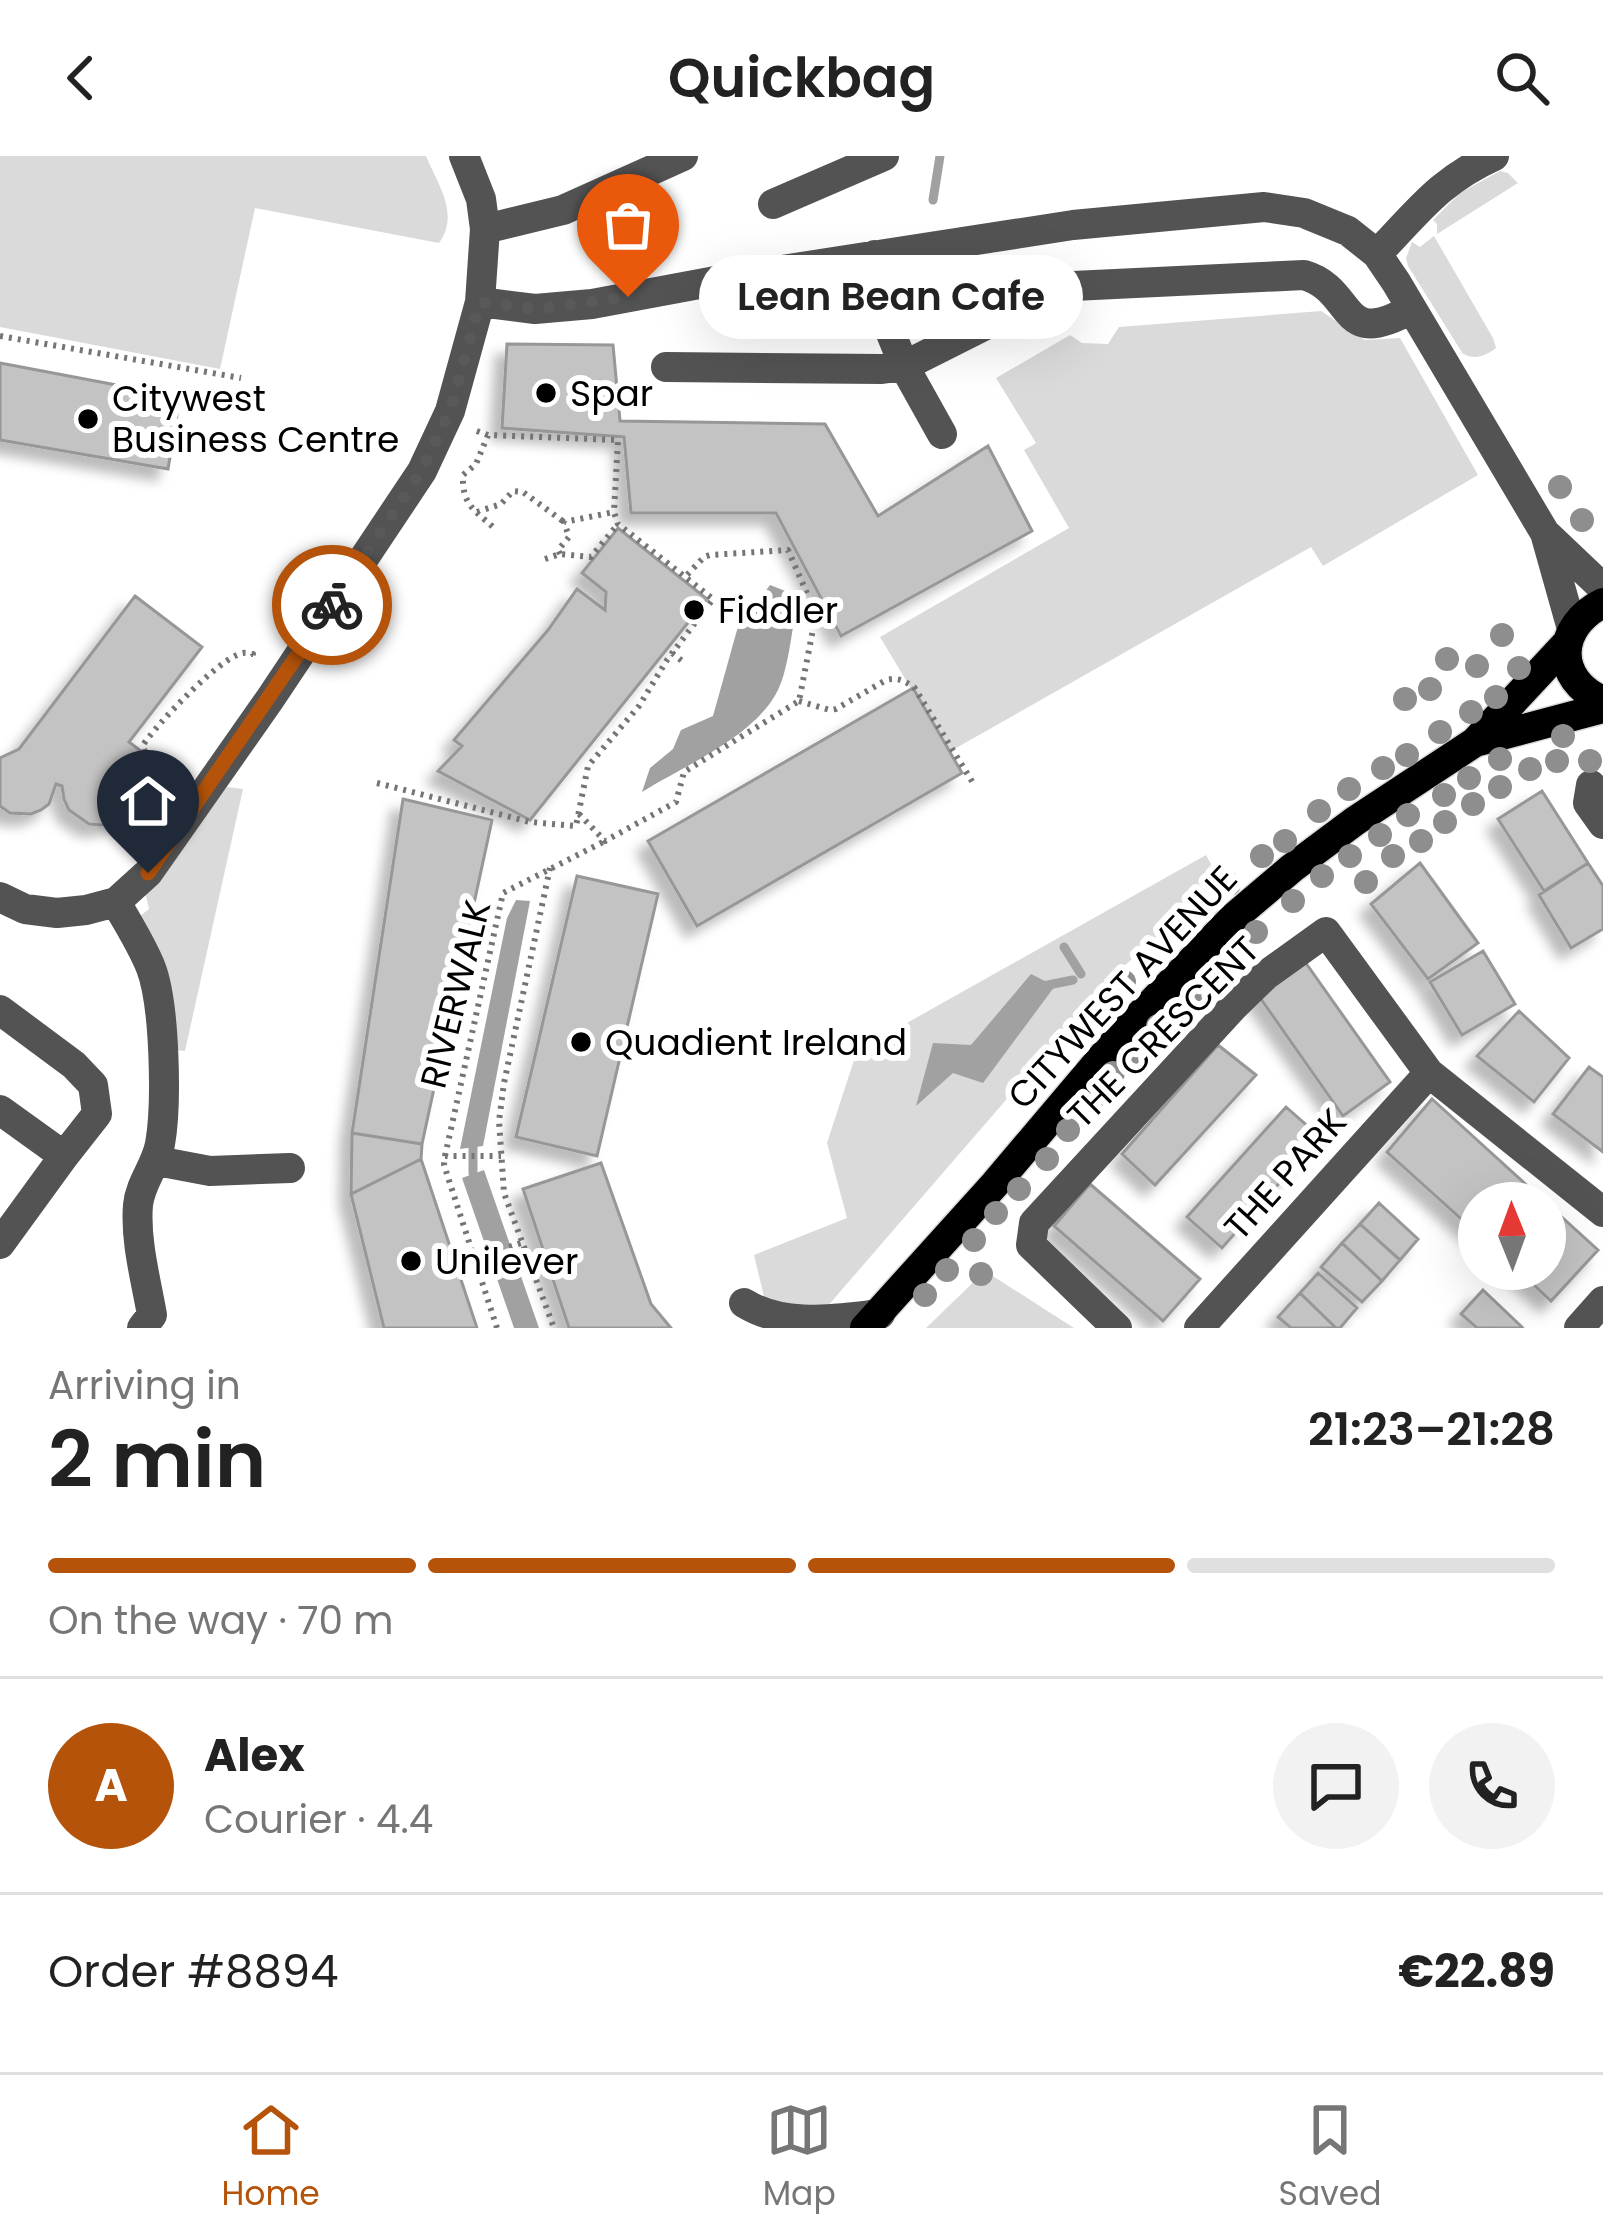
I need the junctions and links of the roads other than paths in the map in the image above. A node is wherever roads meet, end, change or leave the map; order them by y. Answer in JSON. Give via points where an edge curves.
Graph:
{"nodes":[{"id":1,"x":464,"y":156,"type":"edge"},
{"id":2,"x":682,"y":156,"type":"edge"},
{"id":3,"x":884,"y":156,"type":"edge"},
{"id":4,"x":1494,"y":156,"type":"edge"},
{"id":5,"x":773,"y":203,"type":"dead end"},
{"id":6,"x":485,"y":229,"type":"junction"},
{"id":7,"x":1378,"y":254,"type":"junction"},
{"id":8,"x":874,"y":255,"type":"junction"},
{"id":9,"x":480,"y":302,"type":"junction"},
{"id":10,"x":1411,"y":309,"type":"junction"},
{"id":11,"x":904,"y":366,"type":"junction"},
{"id":12,"x":666,"y":368,"type":"dead end"},
{"id":13,"x":942,"y":434,"type":"dead end"},
{"id":14,"x":1545,"y":533,"type":"junction"},
{"id":15,"x":1603,"y":588,"type":"edge"},
{"id":16,"x":1603,"y":603,"type":"edge"},
{"id":17,"x":1570,"y":636,"type":"junction"},
{"id":18,"x":1603,"y":704,"type":"edge"},
{"id":19,"x":1475,"y":742,"type":"junction"},
{"id":20,"x":1591,"y":785,"type":"dead end"},
{"id":21,"x":1603,"y":824,"type":"edge"},
{"id":22,"x":0,"y":897,"type":"edge"},
{"id":23,"x":116,"y":902,"type":"junction"},
{"id":24,"x":0,"y":1010,"type":"edge"},
{"id":25,"x":1429,"y":1073,"type":"junction"},
{"id":26,"x":0,"y":1110,"type":"edge"},
{"id":27,"x":64,"y":1156,"type":"junction"},
{"id":28,"x":157,"y":1161,"type":"junction"},
{"id":29,"x":290,"y":1168,"type":"dead end"},
{"id":30,"x":1603,"y":1212,"type":"edge"},
{"id":31,"x":0,"y":1244,"type":"edge"},
{"id":32,"x":1603,"y":1301,"type":"edge"},
{"id":33,"x":873,"y":1321,"type":"edge"},
{"id":34,"x":142,"y":1328,"type":"edge"},
{"id":35,"x":751,"y":1328,"type":"edge"},
{"id":36,"x":1117,"y":1328,"type":"edge"},
{"id":37,"x":1199,"y":1328,"type":"edge"},
{"id":38,"x":1579,"y":1328,"type":"edge"}],
"edges":[{"from":1,"to":6,"type":"street"},
{"from":2,"to":6,"type":"street","via":[[563,210]]},
{"from":3,"to":5,"type":"street"},
{"from":4,"to":7,"type":"street","via":[[1461,171]]},
{"from":6,"to":9,"type":"street"},
{"from":7,"to":8,"type":"street","via":[[1348,231],[1264,207]]},
{"from":7,"to":10,"type":"street"},
{"from":8,"to":9,"type":"street","via":[[592,304],[535,309]]},
{"from":8,"to":11,"type":"street"},
{"from":9,"to":23,"type":"street","via":[[422,470],[148,873]]},
{"from":10,"to":11,"type":"street","via":[[1389,322],[1360,323],[1321,280],[1304,275],[1073,286]]},
{"from":10,"to":14,"type":"street"},
{"from":11,"to":12,"type":"street"},
{"from":11,"to":13,"type":"street"},
{"from":14,"to":15,"type":"street"},
{"from":14,"to":17,"type":"street"},
{"from":16,"to":17,"type":"main road","name":"CITYWEST AVENUE"},
{"from":17,"to":18,"type":"main road","via":[[1566,656],[1576,683]]},
{"from":17,"to":19,"type":"main road","name":"CITYWEST AVENUE"},
{"from":18,"to":19,"type":"main road","name":"CITYWEST AVENUE"},
{"from":19,"to":33,"type":"main road","name":"CITYWEST AVENUE","via":[[1354,821],[1232,919]]},
{"from":20,"to":21,"type":"street","via":[[1588,803]]},
{"from":22,"to":23,"type":"street","via":[[56,913]]},
{"from":23,"to":28,"type":"street","via":[[152,971],[162,1031]]},
{"from":24,"to":27,"type":"street","via":[[93,1085],[97,1114]]},
{"from":25,"to":30,"type":"street","name":"THE CRESCENT"},
{"from":25,"to":36,"type":"street","name":"THE CRESCENT","via":[[1327,932],[1266,975],[1034,1223],[1031,1245]]},
{"from":25,"to":37,"type":"street","name":"THE PARK"},
{"from":26,"to":27,"type":"street"},
{"from":27,"to":31,"type":"street"},
{"from":28,"to":29,"type":"street","via":[[210,1171]]},
{"from":28,"to":34,"type":"street","via":[[138,1202],[152,1316]]},
{"from":32,"to":38,"type":"street"},
{"from":33,"to":35,"type":"street","via":[[812,1322],[762,1315],[743,1303]]}]}
